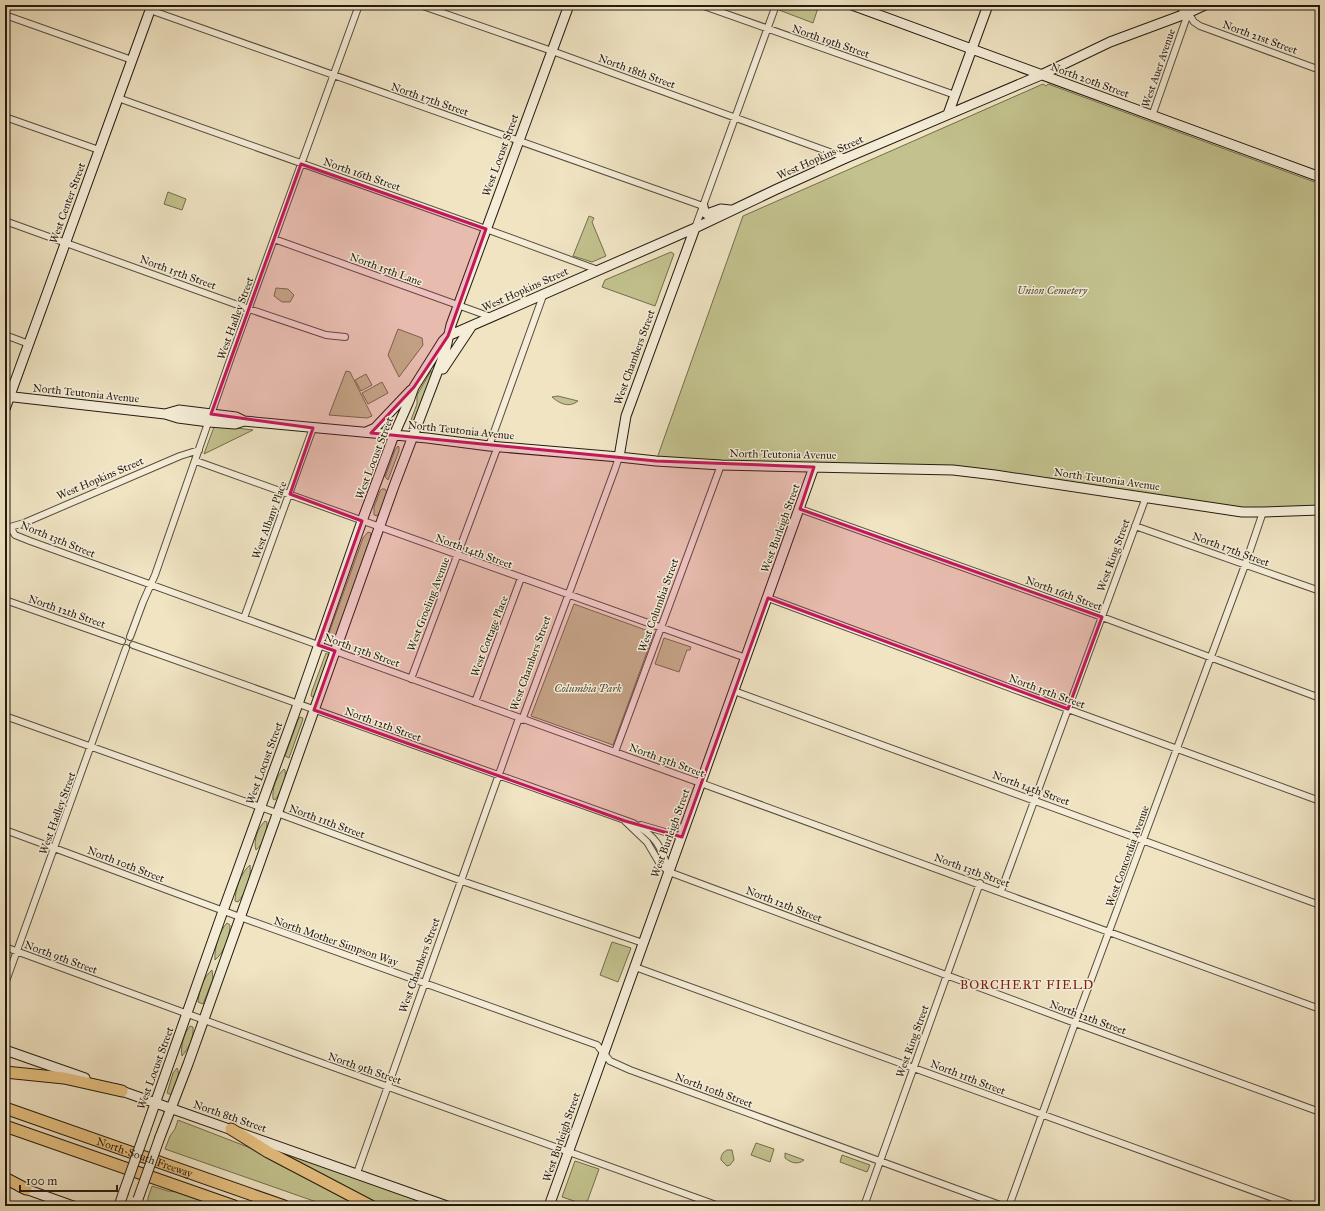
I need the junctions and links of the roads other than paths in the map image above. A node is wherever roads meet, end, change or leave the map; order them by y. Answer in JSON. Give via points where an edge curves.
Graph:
{"nodes":[{"id":1,"x":359,"y":5,"type":"edge"},
{"id":2,"x":420,"y":5,"type":"edge"},
{"id":3,"x":569,"y":5,"type":"edge"},
{"id":4,"x":701,"y":5,"type":"edge"},
{"id":5,"x":776,"y":5,"type":"edge"},
{"id":6,"x":852,"y":5,"type":"edge"},
{"id":7,"x":988,"y":5,"type":"edge"},
{"id":8,"x":1176,"y":5,"type":"edge"},
{"id":9,"x":1205,"y":5,"type":"edge"},
{"id":10,"x":151,"y":8,"type":"edge"},
{"id":11,"x":1190,"y":9,"type":"edge"},
{"id":12,"x":5,"y":15,"type":"edge"},
{"id":13,"x":768,"y":29,"type":"junction"},
{"id":14,"x":972,"y":48,"type":"junction"},
{"id":15,"x":552,"y":51,"type":"junction"},
{"id":16,"x":132,"y":60,"type":"junction"},
{"id":17,"x":1320,"y":70,"type":"edge"},
{"id":18,"x":1040,"y":75,"type":"junction"},
{"id":19,"x":334,"y":76,"type":"junction"},
{"id":20,"x":955,"y":95,"type":"junction"},
{"id":21,"x":118,"y":98,"type":"junction"},
{"id":22,"x":948,"y":114,"type":"junction"},
{"id":23,"x":5,"y":116,"type":"edge"},
{"id":24,"x":1152,"y":116,"type":"junction"},
{"id":25,"x":735,"y":117,"type":"junction"},
{"id":26,"x":518,"y":141,"type":"junction"},
{"id":27,"x":99,"y":150,"type":"junction"},
{"id":28,"x":846,"y":158,"type":"junction"},
{"id":29,"x":301,"y":164,"type":"junction"},
{"id":30,"x":1320,"y":177,"type":"edge"},
{"id":31,"x":703,"y":206,"type":"junction"},
{"id":32,"x":732,"y":211,"type":"junction"},
{"id":33,"x":5,"y":221,"type":"edge"},
{"id":34,"x":694,"y":228,"type":"junction"},
{"id":35,"x":486,"y":229,"type":"junction"},
{"id":36,"x":274,"y":239,"type":"junction"},
{"id":37,"x":66,"y":242,"type":"junction"},
{"id":38,"x":598,"y":270,"type":"junction"},
{"id":39,"x":544,"y":293,"type":"junction"},
{"id":40,"x":458,"y":306,"type":"junction"},
{"id":41,"x":249,"y":309,"type":"junction"},
{"id":42,"x":491,"y":317,"type":"junction"},
{"id":43,"x":471,"y":327,"type":"junction"},
{"id":44,"x":5,"y":335,"type":"edge"},
{"id":45,"x":448,"y":336,"type":"junction"},
{"id":46,"x":345,"y":338,"type":"dead end"},
{"id":47,"x":29,"y":344,"type":"junction"},
{"id":48,"x":433,"y":384,"type":"junction"},
{"id":49,"x":414,"y":387,"type":"junction"},
{"id":50,"x":7,"y":397,"type":"edge"},
{"id":51,"x":5,"y":409,"type":"edge"},
{"id":52,"x":210,"y":418,"type":"junction"},
{"id":53,"x":313,"y":428,"type":"junction"},
{"id":54,"x":365,"y":432,"type":"junction"},
{"id":55,"x":394,"y":435,"type":"junction"},
{"id":56,"x":412,"y":437,"type":"junction"},
{"id":57,"x":493,"y":446,"type":"junction"},
{"id":58,"x":199,"y":450,"type":"junction"},
{"id":59,"x":619,"y":457,"type":"junction"},
{"id":60,"x":196,"y":461,"type":"junction"},
{"id":61,"x":721,"y":465,"type":"junction"},
{"id":62,"x":814,"y":467,"type":"junction"},
{"id":63,"x":290,"y":494,"type":"junction"},
{"id":64,"x":1146,"y":497,"type":"junction"},
{"id":65,"x":800,"y":509,"type":"junction"},
{"id":66,"x":1320,"y":510,"type":"edge"},
{"id":67,"x":1263,"y":512,"type":"junction"},
{"id":68,"x":362,"y":521,"type":"junction"},
{"id":69,"x":1135,"y":526,"type":"junction"},
{"id":70,"x":10,"y":527,"type":"joint"},
{"id":71,"x":379,"y":527,"type":"junction"},
{"id":72,"x":457,"y":556,"type":"junction"},
{"id":73,"x":1245,"y":565,"type":"junction"},
{"id":74,"x":521,"y":578,"type":"junction"},
{"id":75,"x":151,"y":585,"type":"junction"},
{"id":76,"x":1320,"y":591,"type":"edge"},
{"id":77,"x":568,"y":595,"type":"junction"},
{"id":78,"x":768,"y":598,"type":"junction"},
{"id":79,"x":5,"y":600,"type":"edge"},
{"id":80,"x":1102,"y":617,"type":"junction"},
{"id":81,"x":244,"y":618,"type":"junction"},
{"id":82,"x":660,"y":628,"type":"junction"},
{"id":83,"x":130,"y":637,"type":"junction"},
{"id":84,"x":122,"y":641,"type":"junction"},
{"id":85,"x":134,"y":645,"type":"junction"},
{"id":86,"x":318,"y":645,"type":"junction"},
{"id":87,"x":126,"y":648,"type":"junction"},
{"id":88,"x":335,"y":650,"type":"junction"},
{"id":89,"x":746,"y":658,"type":"junction"},
{"id":90,"x":1210,"y":658,"type":"junction"},
{"id":91,"x":411,"y":679,"type":"junction"},
{"id":92,"x":734,"y":691,"type":"junction"},
{"id":93,"x":1320,"y":698,"type":"edge"},
{"id":94,"x":475,"y":702,"type":"junction"},
{"id":95,"x":298,"y":704,"type":"junction"},
{"id":96,"x":1068,"y":709,"type":"junction"},
{"id":97,"x":314,"y":710,"type":"junction"},
{"id":98,"x":5,"y":716,"type":"edge"},
{"id":99,"x":521,"y":719,"type":"junction"},
{"id":100,"x":92,"y":746,"type":"junction"},
{"id":101,"x":1176,"y":749,"type":"junction"},
{"id":102,"x":615,"y":752,"type":"junction"},
{"id":103,"x":498,"y":776,"type":"junction"},
{"id":104,"x":701,"y":782,"type":"junction"},
{"id":105,"x":1034,"y":800,"type":"junction"},
{"id":106,"x":1320,"y":801,"type":"edge"},
{"id":107,"x":261,"y":807,"type":"junction"},
{"id":108,"x":277,"y":813,"type":"junction"},
{"id":109,"x":625,"y":821,"type":"junction"},
{"id":110,"x":633,"y":823,"type":"junction"},
{"id":111,"x":5,"y":830,"type":"edge"},
{"id":112,"x":682,"y":837,"type":"junction"},
{"id":113,"x":1143,"y":840,"type":"junction"},
{"id":114,"x":54,"y":848,"type":"junction"},
{"id":115,"x":669,"y":872,"type":"junction"},
{"id":116,"x":462,"y":881,"type":"junction"},
{"id":117,"x":980,"y":883,"type":"junction"},
{"id":118,"x":1001,"y":891,"type":"junction"},
{"id":119,"x":1320,"y":905,"type":"edge"},
{"id":120,"x":223,"y":911,"type":"junction"},
{"id":121,"x":240,"y":917,"type":"junction"},
{"id":122,"x":1109,"y":931,"type":"junction"},
{"id":123,"x":643,"y":943,"type":"junction"},
{"id":124,"x":5,"y":947,"type":"edge"},
{"id":125,"x":17,"y":952,"type":"junction"},
{"id":126,"x":635,"y":967,"type":"junction"},
{"id":127,"x":946,"y":976,"type":"junction"},
{"id":128,"x":426,"y":983,"type":"junction"},
{"id":129,"x":5,"y":984,"type":"edge"},
{"id":130,"x":1320,"y":1009,"type":"edge"},
{"id":131,"x":187,"y":1014,"type":"junction"},
{"id":132,"x":204,"y":1020,"type":"junction"},
{"id":133,"x":1075,"y":1023,"type":"junction"},
{"id":134,"x":5,"y":1050,"type":"edge"},
{"id":135,"x":604,"y":1053,"type":"junction"},
{"id":136,"x":914,"y":1067,"type":"junction"},
{"id":137,"x":5,"y":1072,"type":"edge"},
{"id":138,"x":388,"y":1086,"type":"junction"},
{"id":139,"x":122,"y":1091,"type":"junction"},
{"id":140,"x":155,"y":1103,"type":"junction"},
{"id":141,"x":5,"y":1108,"type":"edge"},
{"id":142,"x":171,"y":1109,"type":"junction"},
{"id":143,"x":1320,"y":1112,"type":"edge"},
{"id":144,"x":1041,"y":1115,"type":"junction"},
{"id":145,"x":5,"y":1126,"type":"edge"},
{"id":146,"x":231,"y":1130,"type":"junction"},
{"id":147,"x":568,"y":1151,"type":"junction"},
{"id":148,"x":880,"y":1162,"type":"junction"},
{"id":149,"x":357,"y":1174,"type":"junction"},
{"id":150,"x":5,"y":1178,"type":"edge"},
{"id":151,"x":5,"y":1182,"type":"edge"},
{"id":152,"x":26,"y":1189,"type":"junction"},
{"id":153,"x":137,"y":1202,"type":"edge"},
{"id":154,"x":73,"y":1206,"type":"edge"},
{"id":155,"x":119,"y":1206,"type":"edge"},
{"id":156,"x":234,"y":1206,"type":"edge"},
{"id":157,"x":284,"y":1206,"type":"edge"},
{"id":158,"x":371,"y":1206,"type":"edge"},
{"id":159,"x":447,"y":1206,"type":"edge"},
{"id":160,"x":549,"y":1206,"type":"edge"},
{"id":161,"x":719,"y":1206,"type":"edge"},
{"id":162,"x":864,"y":1206,"type":"edge"},
{"id":163,"x":1003,"y":1206,"type":"edge"},
{"id":164,"x":1009,"y":1206,"type":"edge"},
{"id":165,"x":1295,"y":1206,"type":"edge"}],
"edges":[{"from":1,"to":19,"type":"street","name":"West Hadley Street"},
{"from":2,"to":15,"type":"street","name":"North 18th Street"},
{"from":3,"to":15,"type":"main road","name":"West Locust Street"},
{"from":4,"to":13,"type":"street","name":"North 19th Street"},
{"from":5,"to":13,"type":"street","name":"West Chambers Street"},
{"from":6,"to":14,"type":"main road","name":"North 20th Street"},
{"from":7,"to":14,"type":"main road"},
{"from":8,"to":11,"type":"street","name":"North 21st Street"},
{"from":9,"to":11,"type":"main road","name":"West Hopkins Street"},
{"from":10,"to":16,"type":"main road","name":"West Center Street"},
{"from":10,"to":19,"type":"street","name":"North 17th Street"},
{"from":11,"to":17,"type":"street","name":"North 21st Street","via":[[1194,22],[1200,26]]},
{"from":11,"to":18,"type":"main road","name":"West Hopkins Street","via":[[1110,42]]},
{"from":11,"to":24,"type":"street","name":"West Auer Avenue"},
{"from":12,"to":16,"type":"street"},
{"from":13,"to":20,"type":"street","name":"North 19th Street"},
{"from":13,"to":25,"type":"street","name":"West Chambers Street"},
{"from":14,"to":18,"type":"main road","name":"North 20th Street"},
{"from":14,"to":20,"type":"main road"},
{"from":15,"to":25,"type":"street","name":"North 18th Street"},
{"from":15,"to":26,"type":"main road","name":"West Locust Street"},
{"from":16,"to":21,"type":"main road","name":"West Center Street"},
{"from":18,"to":22,"type":"main road","name":"West Hopkins Street"},
{"from":18,"to":24,"type":"main road","name":"North 20th Street"},
{"from":19,"to":26,"type":"street","name":"North 17th Street"},
{"from":19,"to":29,"type":"street","name":"West Hadley Street"},
{"from":20,"to":22,"type":"main road"},
{"from":21,"to":27,"type":"main road","name":"West Center Street"},
{"from":21,"to":29,"type":"street","name":"North 16th Street"},
{"from":22,"to":28,"type":"main road","name":"West Hopkins Street"},
{"from":23,"to":27,"type":"street"},
{"from":24,"to":30,"type":"main road","name":"North 20th Street"},
{"from":25,"to":28,"type":"street","name":"North 18th Street"},
{"from":25,"to":31,"type":"street","name":"West Chambers Street"},
{"from":26,"to":31,"type":"street","name":"North 17th Street"},
{"from":26,"to":35,"type":"main road","name":"West Locust Street"},
{"from":27,"to":37,"type":"main road","name":"West Center Street"},
{"from":28,"to":32,"type":"main road","name":"West Hopkins Street"},
{"from":29,"to":35,"type":"street","name":"North 16th Street"},
{"from":29,"to":36,"type":"street","name":"West Hadley Street"},
{"from":31,"to":32,"type":"main road","via":[[707,214],[721,209]]},
{"from":31,"to":34,"type":"street","name":"West Chambers Street"},
{"from":32,"to":34,"type":"main road","name":"West Hopkins Street"},
{"from":33,"to":37,"type":"street","name":"North 15th Street"},
{"from":34,"to":38,"type":"main road","name":"West Hopkins Street"},
{"from":34,"to":59,"type":"main road","name":"West Chambers Street","via":[[626,416]]},
{"from":35,"to":38,"type":"street","name":"North 16th Street"},
{"from":35,"to":40,"type":"main road","name":"West Locust Street"},
{"from":36,"to":40,"type":"street","name":"North 15th Lane"},
{"from":36,"to":41,"type":"street","name":"West Hadley Street"},
{"from":37,"to":41,"type":"street","name":"North 15th Street"},
{"from":37,"to":47,"type":"main road","name":"West Center Street"},
{"from":38,"to":39,"type":"main road","name":"West Hopkins Street"},
{"from":39,"to":42,"type":"main road","name":"West Hopkins Street"},
{"from":39,"to":57,"type":"street","name":"West Groeling Avenue"},
{"from":40,"to":42,"type":"street","name":"North 15th Lane"},
{"from":40,"to":45,"type":"main road","name":"West Locust Street"},
{"from":41,"to":46,"type":"street","name":"North 15th Street","via":[[326,335]]},
{"from":41,"to":52,"type":"street","name":"West Hadley Street"},
{"from":42,"to":43,"type":"main road","name":"West Hopkins Street"},
{"from":43,"to":45,"type":"main road","name":"West Hopkins Street"},
{"from":43,"to":48,"type":"main road"},
{"from":44,"to":47,"type":"street"},
{"from":45,"to":48,"type":"main road","name":"West Locust Street"},
{"from":45,"to":49,"type":"main road","name":"West Locust Street"},
{"from":47,"to":50,"type":"main road","name":"West Center Street"},
{"from":48,"to":56,"type":"main road","name":"West Locust Street"},
{"from":49,"to":54,"type":"main road","via":[[375,428]]},
{"from":49,"to":55,"type":"main road","name":"West Locust Street"},
{"from":50,"to":51,"type":"main road","name":"West Center Street"},
{"from":50,"to":52,"type":"main road","name":"North Teutonia Avenue","via":[[165,414],[179,410]]},
{"from":52,"to":53,"type":"main road","name":"North Teutonia Avenue","via":[[236,417],[244,421]]},
{"from":52,"to":58,"type":"street","name":"West Hadley Street"},
{"from":53,"to":54,"type":"main road","name":"North Teutonia Avenue"},
{"from":53,"to":63,"type":"street","name":"West Albany Place"},
{"from":54,"to":55,"type":"main road","name":"North Teutonia Avenue"},
{"from":55,"to":56,"type":"main road","name":"North Teutonia Avenue"},
{"from":55,"to":68,"type":"main road","name":"West Locust Street"},
{"from":56,"to":57,"type":"main road","name":"North Teutonia Avenue"},
{"from":56,"to":71,"type":"main road","name":"West Locust Street"},
{"from":57,"to":59,"type":"main road","name":"North Teutonia Avenue"},
{"from":57,"to":72,"type":"street","name":"West Groeling Avenue"},
{"from":58,"to":60,"type":"street","name":"West Hadley Street"},
{"from":58,"to":70,"type":"street","name":"West Hopkins Street"},
{"from":59,"to":61,"type":"main road","name":"North Teutonia Avenue"},
{"from":59,"to":77,"type":"street","name":"West Chambers Street"},
{"from":60,"to":63,"type":"street","name":"North 14th Street"},
{"from":60,"to":75,"type":"street","name":"West Hadley Street"},
{"from":61,"to":62,"type":"main road","name":"North Teutonia Avenue"},
{"from":61,"to":82,"type":"street","name":"West Columbia Street"},
{"from":62,"to":64,"type":"main road","name":"North Teutonia Avenue","via":[[953,470]]},
{"from":62,"to":65,"type":"main road","name":"West Burleigh Street"},
{"from":63,"to":68,"type":"street","name":"North 14th Street"},
{"from":63,"to":81,"type":"street","name":"West Albany Place"},
{"from":64,"to":67,"type":"main road","name":"North Teutonia Avenue","via":[[1242,512]]},
{"from":64,"to":69,"type":"street","name":"West Ring Street"},
{"from":65,"to":78,"type":"main road","name":"West Burleigh Street"},
{"from":65,"to":80,"type":"street","name":"North 16th Street"},
{"from":66,"to":67,"type":"main road","name":"North Teutonia Avenue"},
{"from":67,"to":73,"type":"street","name":"West Concordia Avenue"},
{"from":68,"to":71,"type":"street","name":"North 14th Street"},
{"from":68,"to":86,"type":"main road","name":"West Locust Street"},
{"from":69,"to":73,"type":"street","name":"North 17th Street"},
{"from":69,"to":80,"type":"street","name":"West Ring Street"},
{"from":70,"to":75,"type":"street","name":"North 13th Street","via":[[19,537]]},
{"from":71,"to":72,"type":"street","name":"North 14th Street"},
{"from":71,"to":88,"type":"main road","name":"West Locust Street"},
{"from":72,"to":74,"type":"street","name":"North 14th Street"},
{"from":72,"to":91,"type":"street","name":"West Groeling Avenue"},
{"from":73,"to":76,"type":"street","name":"North 17th Street"},
{"from":73,"to":90,"type":"street","name":"West Concordia Avenue"},
{"from":74,"to":77,"type":"street","name":"North 14th Street"},
{"from":74,"to":94,"type":"street","name":"West Cottage Place"},
{"from":75,"to":81,"type":"street","name":"North 13th Street"},
{"from":75,"to":83,"type":"street","name":"West Hadley Street"},
{"from":77,"to":82,"type":"street","name":"North 14th Street"},
{"from":77,"to":99,"type":"street","name":"West Chambers Street"},
{"from":78,"to":89,"type":"main road","name":"West Burleigh Street"},
{"from":78,"to":96,"type":"street","name":"North 15th Street"},
{"from":79,"to":84,"type":"street","name":"North 12th Street"},
{"from":80,"to":90,"type":"street","name":"North 16th Street"},
{"from":80,"to":96,"type":"street","name":"West Ring Street"},
{"from":81,"to":86,"type":"street","name":"North 13th Street"},
{"from":82,"to":89,"type":"street","name":"North 14th Street"},
{"from":82,"to":102,"type":"street","name":"West Columbia Street"},
{"from":83,"to":84,"type":"street"},
{"from":83,"to":85,"type":"street"},
{"from":84,"to":87,"type":"street"},
{"from":85,"to":87,"type":"street"},
{"from":85,"to":95,"type":"street","name":"North 12th Street"},
{"from":86,"to":88,"type":"street","name":"North 13th Street"},
{"from":86,"to":95,"type":"main road","name":"West Locust Street"},
{"from":87,"to":100,"type":"street","name":"West Hadley Street"},
{"from":88,"to":91,"type":"street","name":"North 13th Street"},
{"from":88,"to":97,"type":"main road","name":"West Locust Street"},
{"from":89,"to":92,"type":"main road","name":"West Burleigh Street"},
{"from":90,"to":93,"type":"street","name":"North 16th Street"},
{"from":90,"to":101,"type":"street","name":"West Concordia Avenue"},
{"from":91,"to":94,"type":"street","name":"North 13th Street"},
{"from":92,"to":104,"type":"main road","name":"West Burleigh Street"},
{"from":92,"to":105,"type":"street","name":"North 14th Street"},
{"from":94,"to":99,"type":"street","name":"North 13th Street"},
{"from":95,"to":97,"type":"street","name":"North 12th Street"},
{"from":95,"to":107,"type":"main road","name":"West Locust Street"},
{"from":96,"to":101,"type":"street","name":"North 15th Street"},
{"from":96,"to":105,"type":"street","name":"West Ring Street"},
{"from":97,"to":103,"type":"street","name":"North 12th Street"},
{"from":97,"to":108,"type":"main road","name":"West Locust Street"},
{"from":98,"to":100,"type":"street","name":"North 11th Street"},
{"from":99,"to":102,"type":"street","name":"North 13th Street"},
{"from":99,"to":103,"type":"street","name":"West Chambers Street"},
{"from":100,"to":107,"type":"street","name":"North 11th Street"},
{"from":100,"to":114,"type":"street","name":"West Hadley Street"},
{"from":101,"to":106,"type":"street","name":"North 15th Street"},
{"from":101,"to":113,"type":"street","name":"West Concordia Avenue"},
{"from":102,"to":104,"type":"street","name":"North 13th Street"},
{"from":103,"to":109,"type":"street","name":"North 12th Street"},
{"from":103,"to":116,"type":"street","name":"West Chambers Street"},
{"from":104,"to":112,"type":"main road","name":"West Burleigh Street"},
{"from":104,"to":117,"type":"street","name":"North 13th Street"},
{"from":105,"to":113,"type":"street","name":"North 14th Street"},
{"from":105,"to":118,"type":"street","name":"West Ring Street"},
{"from":107,"to":108,"type":"street","name":"North 11th Street"},
{"from":107,"to":120,"type":"main road","name":"West Locust Street"},
{"from":108,"to":116,"type":"street","name":"North 11th Street"},
{"from":108,"to":121,"type":"main road","name":"West Locust Street"},
{"from":109,"to":110,"type":"street","name":"North 12th Street"},
{"from":109,"to":115,"type":"street","name":"North 12th Street","via":[[647,842],[660,864]]},
{"from":110,"to":112,"type":"street"},
{"from":110,"to":115,"type":"street","name":"North 12th Street","via":[[657,842]]},
{"from":111,"to":114,"type":"street","name":"North 10th Street"},
{"from":112,"to":115,"type":"main road","name":"West Burleigh Street"},
{"from":113,"to":119,"type":"street","name":"North 14th Street"},
{"from":113,"to":122,"type":"street","name":"West Concordia Avenue"},
{"from":114,"to":120,"type":"street","name":"North 10th Street"},
{"from":114,"to":125,"type":"street","name":"West Hadley Street"},
{"from":115,"to":123,"type":"main road","name":"West Burleigh Street"},
{"from":115,"to":127,"type":"street","name":"North 12th Street"},
{"from":116,"to":123,"type":"street","name":"North 11th Street"},
{"from":116,"to":128,"type":"street","name":"West Chambers Street"},
{"from":117,"to":118,"type":"street","name":"North 13th Street"},
{"from":117,"to":127,"type":"street","name":"West Ring Street"},
{"from":118,"to":122,"type":"street","name":"North 13th Street"},
{"from":120,"to":121,"type":"street","name":"North 10th Street"},
{"from":120,"to":131,"type":"main road","name":"West Locust Street"},
{"from":121,"to":128,"type":"street","name":"North Mother Simpson Way"},
{"from":121,"to":132,"type":"main road","name":"West Locust Street"},
{"from":122,"to":130,"type":"street","name":"North 13th Street"},
{"from":122,"to":133,"type":"street","name":"West Concordia Avenue"},
{"from":123,"to":126,"type":"main road","name":"West Burleigh Street"},
{"from":124,"to":125,"type":"street","name":"North 9th Street"},
{"from":125,"to":129,"type":"street","name":"West Hadley Street"},
{"from":125,"to":131,"type":"street","name":"North 9th Street"},
{"from":126,"to":135,"type":"main road","name":"West Burleigh Street"},
{"from":126,"to":136,"type":"street","name":"North 11th Street"},
{"from":127,"to":133,"type":"street","name":"North 12th Street"},
{"from":127,"to":136,"type":"street","name":"West Ring Street"},
{"from":128,"to":135,"type":"street","name":"North 10th Street","via":[[597,1045]]},
{"from":128,"to":138,"type":"street","name":"West Chambers Street"},
{"from":131,"to":132,"type":"street","name":"North 9th Street"},
{"from":131,"to":140,"type":"main road","name":"West Locust Street"},
{"from":132,"to":138,"type":"street","name":"North 9th Street"},
{"from":132,"to":142,"type":"main road","name":"West Locust Street"},
{"from":133,"to":143,"type":"street","name":"North 12th Street"},
{"from":133,"to":144,"type":"street","name":"West Concordia Avenue"},
{"from":134,"to":139,"type":"main road","name":"North 8th Street"},
{"from":135,"to":147,"type":"main road","name":"West Burleigh Street"},
{"from":135,"to":148,"type":"street","name":"North 10th Street","via":[[610,1061],[630,1070]]},
{"from":136,"to":144,"type":"street","name":"North 11th Street"},
{"from":136,"to":148,"type":"street","name":"West Ring Street"},
{"from":137,"to":139,"type":"highway","via":[[64,1078]]},
{"from":138,"to":147,"type":"street","name":"North 9th Street"},
{"from":138,"to":149,"type":"street","name":"West Chambers Street"},
{"from":139,"to":140,"type":"main road","name":"North 8th Street"},
{"from":140,"to":142,"type":"main road","name":"North 8th Street"},
{"from":140,"to":155,"type":"main road","name":"West Locust Street","bridge":true},
{"from":141,"to":157,"type":"highway","name":"North-South Freeway"},
{"from":142,"to":146,"type":"main road","name":"North 8th Street"},
{"from":142,"to":153,"type":"main road","name":"West Locust Street","bridge":true},
{"from":144,"to":164,"type":"street","name":"West Concordia Avenue"},
{"from":144,"to":165,"type":"street","name":"North 11th Street"},
{"from":145,"to":156,"type":"highway","name":"North-South Freeway"},
{"from":146,"to":149,"type":"main road","name":"North 8th Street"},
{"from":146,"to":158,"type":"highway"},
{"from":147,"to":160,"type":"main road","name":"West Burleigh Street"},
{"from":147,"to":161,"type":"street","name":"North 9th Street"},
{"from":148,"to":162,"type":"street","name":"West Ring Street"},
{"from":148,"to":163,"type":"street","name":"North 10th Street"},
{"from":149,"to":159,"type":"main road","name":"North 8th Street"},
{"from":150,"to":152,"type":"highway"},
{"from":151,"to":152,"type":"main road"},
{"from":152,"to":154,"type":"main road"}]}
